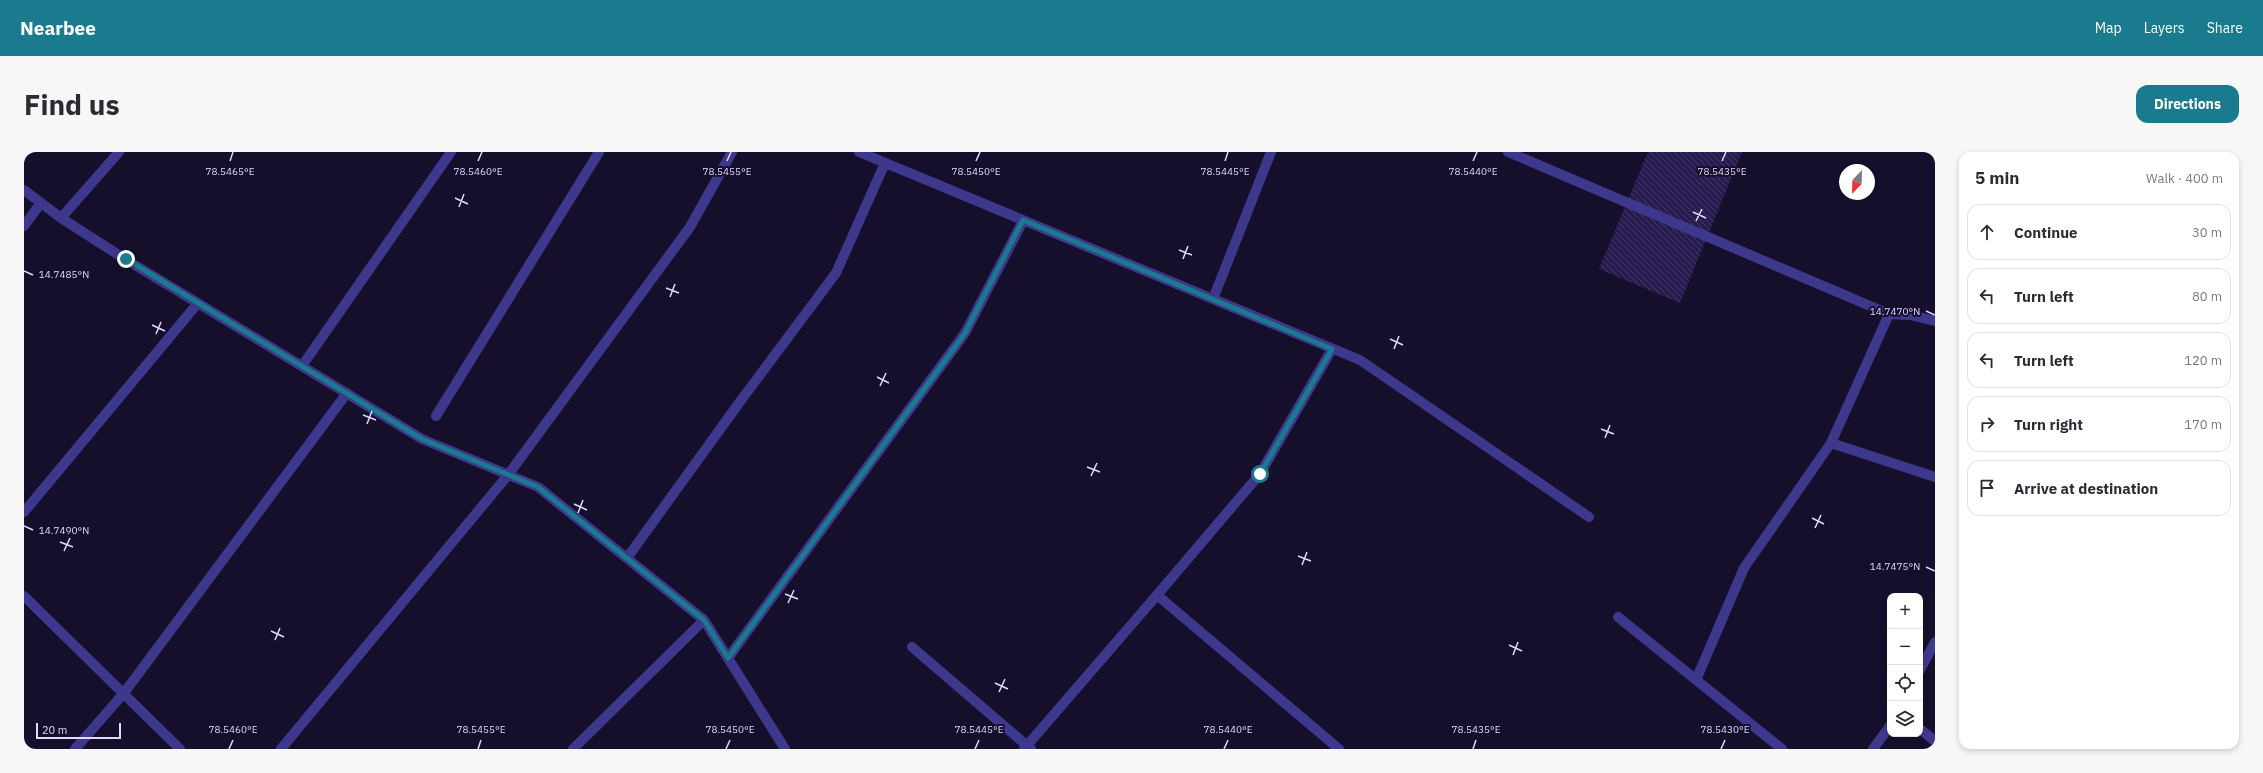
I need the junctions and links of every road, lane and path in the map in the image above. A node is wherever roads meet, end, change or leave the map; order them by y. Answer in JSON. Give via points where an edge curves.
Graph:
{"nodes":[{"id":1,"x":119,"y":152,"type":"edge"},
{"id":2,"x":451,"y":152,"type":"edge"},
{"id":3,"x":599,"y":152,"type":"edge"},
{"id":4,"x":732,"y":152,"type":"edge"},
{"id":5,"x":859,"y":152,"type":"edge"},
{"id":6,"x":1270,"y":152,"type":"edge"},
{"id":7,"x":1508,"y":152,"type":"edge"},
{"id":8,"x":885,"y":163,"type":"junction"},
{"id":9,"x":24,"y":190,"type":"edge"},
{"id":10,"x":41,"y":203,"type":"junction"},
{"id":11,"x":61,"y":218,"type":"junction"},
{"id":12,"x":1023,"y":220,"type":"junction"},
{"id":13,"x":24,"y":226,"type":"edge"},
{"id":14,"x":1213,"y":299,"type":"junction"},
{"id":15,"x":198,"y":303,"type":"junction"},
{"id":16,"x":1889,"y":314,"type":"junction"},
{"id":17,"x":1935,"y":321,"type":"edge"},
{"id":18,"x":1332,"y":349,"type":"junction"},
{"id":19,"x":302,"y":366,"type":"junction"},
{"id":20,"x":347,"y":393,"type":"junction"},
{"id":21,"x":436,"y":416,"type":"dead end"},
{"id":22,"x":1831,"y":443,"type":"junction"},
{"id":23,"x":508,"y":475,"type":"junction"},
{"id":24,"x":1935,"y":477,"type":"edge"},
{"id":25,"x":24,"y":512,"type":"edge"},
{"id":26,"x":1589,"y":517,"type":"dead end"},
{"id":27,"x":627,"y":558,"type":"junction"},
{"id":28,"x":1157,"y":595,"type":"junction"},
{"id":29,"x":24,"y":596,"type":"edge"},
{"id":30,"x":1618,"y":617,"type":"dead end"},
{"id":31,"x":704,"y":620,"type":"junction"},
{"id":32,"x":1935,"y":642,"type":"edge"},
{"id":33,"x":912,"y":647,"type":"dead end"},
{"id":34,"x":728,"y":658,"type":"junction"},
{"id":35,"x":1923,"y":665,"type":"edge"},
{"id":36,"x":1696,"y":680,"type":"junction"},
{"id":37,"x":124,"y":693,"type":"junction"},
{"id":38,"x":1887,"y":730,"type":"edge"},
{"id":39,"x":1923,"y":731,"type":"edge"},
{"id":40,"x":1935,"y":741,"type":"edge"},
{"id":41,"x":1027,"y":748,"type":"edge"},
{"id":42,"x":76,"y":749,"type":"edge"},
{"id":43,"x":180,"y":749,"type":"edge"},
{"id":44,"x":281,"y":749,"type":"edge"},
{"id":45,"x":573,"y":749,"type":"edge"},
{"id":46,"x":785,"y":749,"type":"edge"},
{"id":47,"x":1339,"y":749,"type":"edge"},
{"id":48,"x":1782,"y":749,"type":"edge"},
{"id":49,"x":1873,"y":749,"type":"edge"}],
"edges":[{"from":1,"to":11,"type":"street"},
{"from":2,"to":19,"type":"street"},
{"from":3,"to":21,"type":"street"},
{"from":4,"to":23,"type":"street","via":[[690,227]]},
{"from":5,"to":8,"type":"street"},
{"from":6,"to":14,"type":"street"},
{"from":7,"to":16,"type":"street"},
{"from":8,"to":12,"type":"street"},
{"from":8,"to":27,"type":"street","via":[[836,273]]},
{"from":9,"to":10,"type":"street"},
{"from":10,"to":11,"type":"street"},
{"from":10,"to":13,"type":"street"},
{"from":11,"to":15,"type":"street"},
{"from":12,"to":14,"type":"street"},
{"from":12,"to":34,"type":"street","via":[[965,333]]},
{"from":14,"to":18,"type":"street"},
{"from":15,"to":19,"type":"street"},
{"from":15,"to":25,"type":"street"},
{"from":16,"to":17,"type":"street","via":[[1910,315]]},
{"from":16,"to":22,"type":"street"},
{"from":18,"to":26,"type":"street","via":[[1360,360]]},
{"from":18,"to":28,"type":"street","via":[[1260,474]]},
{"from":19,"to":20,"type":"street"},
{"from":20,"to":23,"type":"street","via":[[422,439]]},
{"from":20,"to":37,"type":"street"},
{"from":22,"to":24,"type":"street"},
{"from":22,"to":36,"type":"street","via":[[1744,568]]},
{"from":23,"to":27,"type":"street","via":[[538,487]]},
{"from":23,"to":44,"type":"street"},
{"from":27,"to":31,"type":"street"},
{"from":28,"to":41,"type":"street"},
{"from":28,"to":47,"type":"street"},
{"from":29,"to":37,"type":"street"},
{"from":30,"to":36,"type":"street"},
{"from":31,"to":34,"type":"street"},
{"from":31,"to":45,"type":"street"},
{"from":32,"to":35,"type":"street"},
{"from":33,"to":41,"type":"street"},
{"from":34,"to":46,"type":"street"},
{"from":36,"to":48,"type":"street"},
{"from":37,"to":42,"type":"street"},
{"from":37,"to":43,"type":"street"},
{"from":38,"to":49,"type":"street"},
{"from":39,"to":40,"type":"street"}]}
